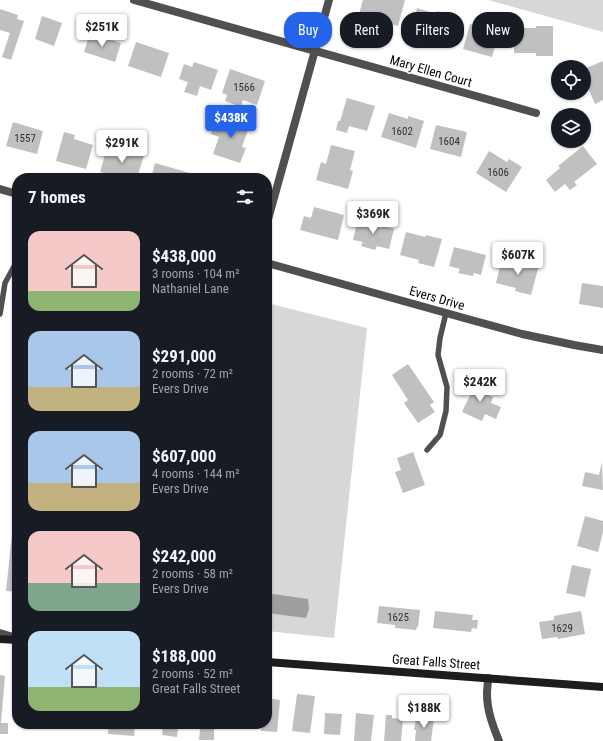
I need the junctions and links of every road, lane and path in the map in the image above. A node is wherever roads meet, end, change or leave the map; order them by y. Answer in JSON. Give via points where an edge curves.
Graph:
{"nodes":[{"id":1,"x":134,"y":0,"type":"edge"},
{"id":2,"x":329,"y":0,"type":"edge"},
{"id":3,"x":314,"y":50,"type":"junction"},
{"id":4,"x":536,"y":113,"type":"dead end"},
{"id":5,"x":0,"y":189,"type":"edge"},
{"id":6,"x":12,"y":193,"type":"edge"},
{"id":7,"x":272,"y":205,"type":"edge"},
{"id":8,"x":272,"y":264,"type":"edge"},
{"id":9,"x":12,"y":270,"type":"edge"},
{"id":10,"x":446,"y":313,"type":"junction"},
{"id":11,"x":0,"y":314,"type":"edge"},
{"id":12,"x":603,"y":350,"type":"edge"},
{"id":13,"x":427,"y":450,"type":"dead end"},
{"id":14,"x":0,"y":632,"type":"edge"},
{"id":15,"x":12,"y":637,"type":"edge"},
{"id":16,"x":0,"y":639,"type":"edge"},
{"id":17,"x":12,"y":639,"type":"edge"},
{"id":18,"x":272,"y":662,"type":"edge"},
{"id":19,"x":488,"y":678,"type":"junction"},
{"id":20,"x":603,"y":687,"type":"edge"},
{"id":21,"x":499,"y":741,"type":"edge"}],
"edges":[{"from":1,"to":3,"type":"street","name":"Mary Ellen Court"},
{"from":2,"to":3,"type":"street"},
{"from":3,"to":4,"type":"street","name":"Mary Ellen Court"},
{"from":3,"to":7,"type":"street"},
{"from":5,"to":6,"type":"street"},
{"from":8,"to":10,"type":"street","name":"Evers Drive"},
{"from":9,"to":11,"type":"lane","via":[[5,283]]},
{"from":10,"to":12,"type":"street","name":"Evers Drive","via":[[522,334]]},
{"from":10,"to":13,"type":"lane","via":[[438,355],[447,387],[446,411],[440,435]]},
{"from":14,"to":15,"type":"lane"},
{"from":16,"to":17,"type":"main road"},
{"from":18,"to":19,"type":"main road","name":"Great Falls Street"},
{"from":19,"to":20,"type":"main road","name":"Great Falls Street"},
{"from":19,"to":21,"type":"street","via":[[488,706]]}]}
